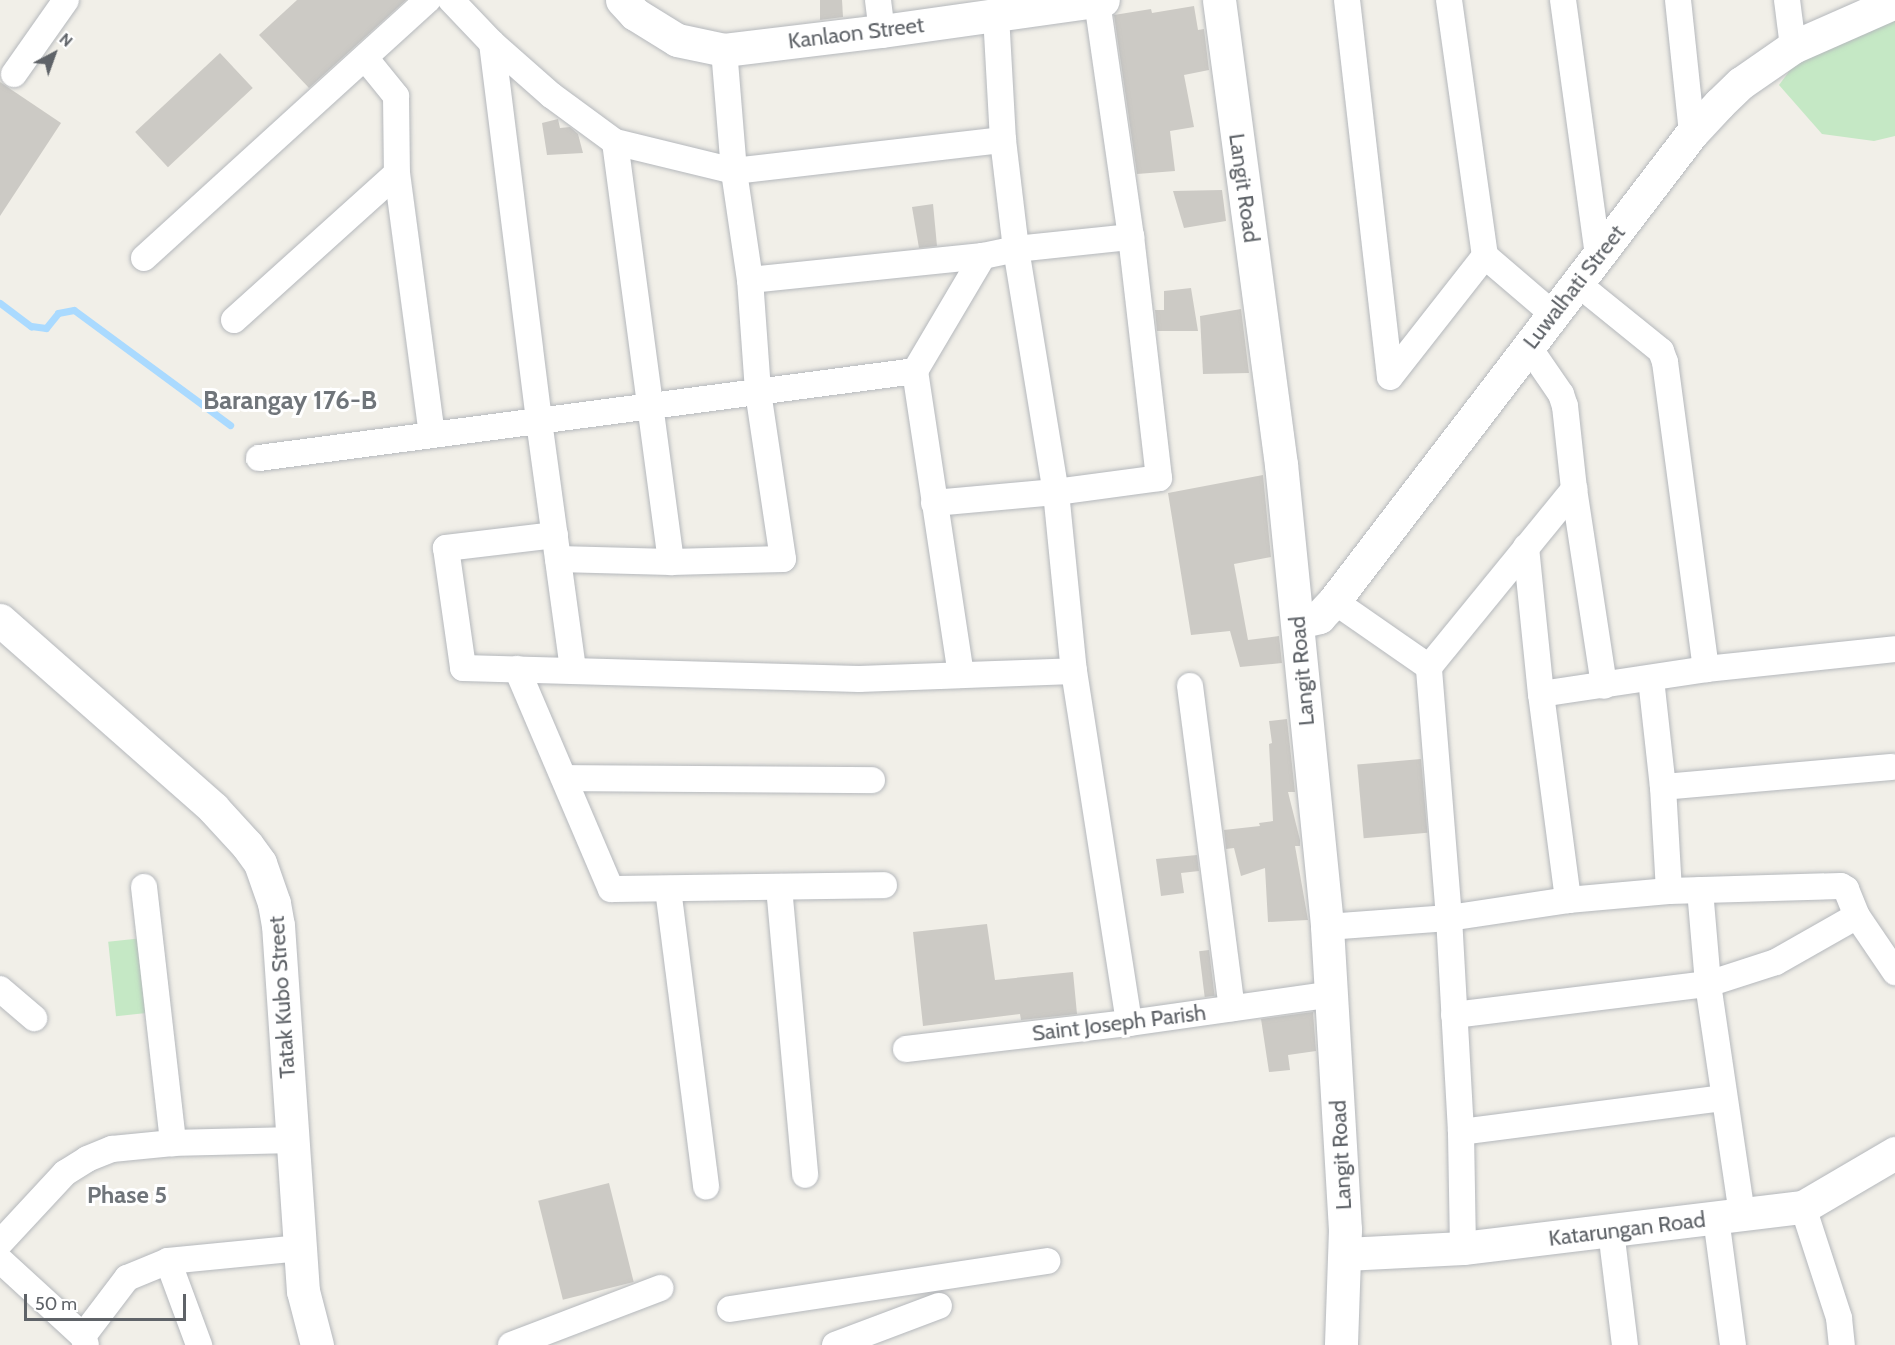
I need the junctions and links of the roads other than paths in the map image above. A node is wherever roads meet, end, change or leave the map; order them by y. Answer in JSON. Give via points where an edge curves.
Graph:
{"nodes":[{"id":1,"x":66,"y":0,"type":"edge"},
{"id":2,"x":428,"y":0,"type":"edge"},
{"id":3,"x":451,"y":0,"type":"edge"},
{"id":4,"x":622,"y":0,"type":"edge"},
{"id":5,"x":1099,"y":0,"type":"edge"},
{"id":6,"x":1219,"y":0,"type":"edge"},
{"id":7,"x":1347,"y":0,"type":"edge"},
{"id":8,"x":1449,"y":0,"type":"edge"},
{"id":9,"x":1563,"y":0,"type":"edge"},
{"id":10,"x":1678,"y":0,"type":"edge"},
{"id":11,"x":1787,"y":0,"type":"edge"},
{"id":12,"x":1890,"y":3,"type":"edge"},
{"id":13,"x":996,"y":15,"type":"junction"},
{"id":14,"x":880,"y":16,"type":"edge"},
{"id":15,"x":492,"y":43,"type":"junction"},
{"id":16,"x":1793,"y":47,"type":"junction"},
{"id":17,"x":723,"y":50,"type":"junction"},
{"id":18,"x":366,"y":59,"type":"junction"},
{"id":19,"x":14,"y":74,"type":"dead end"},
{"id":20,"x":1692,"y":133,"type":"junction"},
{"id":21,"x":1003,"y":140,"type":"junction"},
{"id":22,"x":615,"y":142,"type":"junction"},
{"id":23,"x":734,"y":171,"type":"junction"},
{"id":24,"x":397,"y":173,"type":"junction"},
{"id":25,"x":1131,"y":237,"type":"junction"},
{"id":26,"x":1016,"y":249,"type":"junction"},
{"id":27,"x":1598,"y":255,"type":"junction"},
{"id":28,"x":983,"y":256,"type":"junction"},
{"id":29,"x":1485,"y":256,"type":"junction"},
{"id":30,"x":144,"y":258,"type":"dead end"},
{"id":31,"x":750,"y":280,"type":"junction"},
{"id":32,"x":1577,"y":283,"type":"junction"},
{"id":33,"x":1553,"y":314,"type":"junction"},
{"id":34,"x":234,"y":320,"type":"dead end"},
{"id":35,"x":1528,"y":346,"type":"junction"},
{"id":36,"x":915,"y":370,"type":"junction"},
{"id":37,"x":758,"y":391,"type":"junction"},
{"id":38,"x":651,"y":406,"type":"junction"},
{"id":39,"x":539,"y":421,"type":"junction"},
{"id":40,"x":432,"y":435,"type":"junction"},
{"id":41,"x":258,"y":458,"type":"dead end"},
{"id":42,"x":1574,"y":489,"type":"junction"},
{"id":43,"x":1056,"y":492,"type":"junction"},
{"id":44,"x":934,"y":503,"type":"junction"},
{"id":45,"x":556,"y":547,"type":"junction"},
{"id":46,"x":1526,"y":548,"type":"junction"},
{"id":47,"x":672,"y":561,"type":"junction"},
{"id":48,"x":1334,"y":601,"type":"junction"},
{"id":49,"x":0,"y":620,"type":"edge"},
{"id":50,"x":1299,"y":622,"type":"junction"},
{"id":51,"x":1895,"y":649,"type":"edge"},
{"id":52,"x":1429,"y":667,"type":"junction"},
{"id":53,"x":517,"y":669,"type":"junction"},
{"id":54,"x":1706,"y":669,"type":"junction"},
{"id":55,"x":573,"y":670,"type":"junction"},
{"id":56,"x":1074,"y":671,"type":"junction"},
{"id":57,"x":961,"y":675,"type":"junction"},
{"id":58,"x":1651,"y":679,"type":"junction"},
{"id":59,"x":1190,"y":686,"type":"dead end"},
{"id":60,"x":1604,"y":686,"type":"junction"},
{"id":61,"x":1541,"y":694,"type":"junction"},
{"id":62,"x":1892,"y":767,"type":"dead end"},
{"id":63,"x":564,"y":778,"type":"junction"},
{"id":64,"x":872,"y":780,"type":"dead end"},
{"id":65,"x":1663,"y":787,"type":"junction"},
{"id":66,"x":884,"y":885,"type":"dead end"},
{"id":67,"x":144,"y":887,"type":"dead end"},
{"id":68,"x":779,"y":887,"type":"junction"},
{"id":69,"x":668,"y":889,"type":"junction"},
{"id":70,"x":1700,"y":890,"type":"junction"},
{"id":71,"x":1669,"y":891,"type":"junction"},
{"id":72,"x":1568,"y":900,"type":"junction"},
{"id":73,"x":1857,"y":916,"type":"junction"},
{"id":74,"x":1449,"y":918,"type":"junction"},
{"id":75,"x":1327,"y":927,"type":"junction"},
{"id":76,"x":1895,"y":972,"type":"edge"},
{"id":77,"x":1708,"y":984,"type":"junction"},
{"id":78,"x":0,"y":989,"type":"edge"},
{"id":79,"x":1332,"y":994,"type":"junction"},
{"id":80,"x":1232,"y":1008,"type":"junction"},
{"id":81,"x":1454,"y":1015,"type":"junction"},
{"id":82,"x":34,"y":1018,"type":"dead end"},
{"id":83,"x":1129,"y":1023,"type":"junction"},
{"id":84,"x":906,"y":1049,"type":"dead end"},
{"id":85,"x":1724,"y":1098,"type":"junction"},
{"id":86,"x":1461,"y":1132,"type":"junction"},
{"id":87,"x":292,"y":1140,"type":"junction"},
{"id":88,"x":173,"y":1143,"type":"junction"},
{"id":89,"x":1895,"y":1153,"type":"edge"},
{"id":90,"x":805,"y":1175,"type":"dead end"},
{"id":91,"x":706,"y":1187,"type":"dead end"},
{"id":92,"x":1803,"y":1207,"type":"junction"},
{"id":93,"x":1729,"y":1217,"type":"junction"},
{"id":94,"x":1611,"y":1231,"type":"junction"},
{"id":95,"x":0,"y":1244,"type":"edge"},
{"id":96,"x":300,"y":1248,"type":"junction"},
{"id":97,"x":1463,"y":1248,"type":"junction"},
{"id":98,"x":1344,"y":1254,"type":"junction"},
{"id":99,"x":0,"y":1260,"type":"edge"},
{"id":100,"x":168,"y":1261,"type":"junction"},
{"id":101,"x":1047,"y":1261,"type":"dead end"},
{"id":102,"x":660,"y":1288,"type":"dead end"},
{"id":103,"x":939,"y":1306,"type":"dead end"},
{"id":104,"x":730,"y":1309,"type":"dead end"},
{"id":105,"x":561,"y":1336,"type":"edge"},
{"id":106,"x":84,"y":1341,"type":"edge"},
{"id":107,"x":200,"y":1345,"type":"edge"},
{"id":108,"x":317,"y":1345,"type":"edge"},
{"id":109,"x":511,"y":1345,"type":"edge"},
{"id":110,"x":835,"y":1345,"type":"edge"},
{"id":111,"x":1341,"y":1345,"type":"edge"},
{"id":112,"x":1625,"y":1345,"type":"edge"},
{"id":113,"x":1733,"y":1345,"type":"edge"},
{"id":114,"x":1842,"y":1345,"type":"edge"}],
"edges":[{"from":1,"to":19,"type":"street"},
{"from":2,"to":18,"type":"street"},
{"from":3,"to":15,"type":"street"},
{"from":4,"to":17,"type":"street","name":"Kanlaon Street","via":[[635,14],[677,40]]},
{"from":5,"to":13,"type":"street","name":"Kanlaon Street"},
{"from":5,"to":25,"type":"street"},
{"from":6,"to":50,"type":"street","name":"Langit Road"},
{"from":7,"to":29,"type":"street","via":[[1390,377]]},
{"from":8,"to":29,"type":"street"},
{"from":9,"to":27,"type":"street"},
{"from":10,"to":20,"type":"street"},
{"from":11,"to":16,"type":"street"},
{"from":12,"to":16,"type":"street","name":"Luwalhati Street"},
{"from":13,"to":14,"type":"street","name":"Kanlaon Street"},
{"from":13,"to":21,"type":"street"},
{"from":14,"to":17,"type":"street","name":"Kanlaon Street"},
{"from":15,"to":22,"type":"street","via":[[551,95]]},
{"from":15,"to":39,"type":"street"},
{"from":16,"to":20,"type":"street","name":"Luwalhati Street","via":[[1741,83]]},
{"from":17,"to":23,"type":"street"},
{"from":18,"to":24,"type":"street","via":[[396,96]]},
{"from":18,"to":30,"type":"street"},
{"from":20,"to":27,"type":"street","name":"Luwalhati Street"},
{"from":21,"to":23,"type":"street"},
{"from":21,"to":26,"type":"street"},
{"from":22,"to":23,"type":"street"},
{"from":22,"to":38,"type":"street"},
{"from":23,"to":31,"type":"street"},
{"from":24,"to":34,"type":"street"},
{"from":24,"to":40,"type":"street"},
{"from":25,"to":26,"type":"street"},
{"from":25,"to":43,"type":"street","via":[[1160,478]]},
{"from":26,"to":28,"type":"street"},
{"from":26,"to":43,"type":"street"},
{"from":27,"to":32,"type":"street","name":"Luwalhati Street"},
{"from":28,"to":31,"type":"street"},
{"from":28,"to":36,"type":"street"},
{"from":29,"to":33,"type":"street"},
{"from":31,"to":37,"type":"street"},
{"from":32,"to":33,"type":"street","name":"Luwalhati Street"},
{"from":32,"to":54,"type":"street","via":[[1661,351],[1665,362]]},
{"from":33,"to":35,"type":"street","name":"Luwalhati Street"},
{"from":35,"to":42,"type":"street","via":[[1562,394]]},
{"from":35,"to":48,"type":"street","name":"Luwalhati Street"},
{"from":36,"to":37,"type":"street"},
{"from":36,"to":44,"type":"street"},
{"from":37,"to":38,"type":"street"},
{"from":37,"to":47,"type":"street","via":[[783,559]]},
{"from":38,"to":39,"type":"street"},
{"from":38,"to":47,"type":"street"},
{"from":39,"to":40,"type":"street"},
{"from":39,"to":45,"type":"street"},
{"from":40,"to":41,"type":"street"},
{"from":42,"to":46,"type":"street"},
{"from":42,"to":60,"type":"street"},
{"from":43,"to":44,"type":"street"},
{"from":43,"to":56,"type":"street"},
{"from":44,"to":57,"type":"street"},
{"from":45,"to":47,"type":"street"},
{"from":45,"to":53,"type":"street","via":[[446,548],[463,668]]},
{"from":45,"to":55,"type":"street"},
{"from":46,"to":52,"type":"street"},
{"from":46,"to":61,"type":"street"},
{"from":48,"to":50,"type":"street","name":"Luwalhati Street","via":[[1319,616]]},
{"from":48,"to":52,"type":"street"},
{"from":49,"to":87,"type":"street","name":"Tatak Kubo Street","via":[[213,808],[260,863],[278,925]]},
{"from":50,"to":75,"type":"street","name":"Langit Road"},
{"from":51,"to":54,"type":"street"},
{"from":52,"to":74,"type":"street"},
{"from":53,"to":55,"type":"street"},
{"from":53,"to":63,"type":"street"},
{"from":54,"to":58,"type":"street"},
{"from":55,"to":57,"type":"street","via":[[859,679]]},
{"from":56,"to":57,"type":"street"},
{"from":56,"to":83,"type":"street"},
{"from":58,"to":60,"type":"street"},
{"from":58,"to":65,"type":"street"},
{"from":59,"to":80,"type":"street"},
{"from":60,"to":61,"type":"street"},
{"from":61,"to":72,"type":"street"},
{"from":62,"to":65,"type":"street"},
{"from":63,"to":64,"type":"street"},
{"from":63,"to":69,"type":"street","via":[[611,889]]},
{"from":65,"to":71,"type":"street"},
{"from":66,"to":68,"type":"street"},
{"from":67,"to":88,"type":"street"},
{"from":68,"to":69,"type":"street"},
{"from":68,"to":90,"type":"street"},
{"from":69,"to":91,"type":"street"},
{"from":70,"to":71,"type":"street"},
{"from":70,"to":73,"type":"street","via":[[1841,886]]},
{"from":70,"to":77,"type":"street"},
{"from":71,"to":72,"type":"street"},
{"from":72,"to":74,"type":"street"},
{"from":73,"to":76,"type":"street"},
{"from":73,"to":77,"type":"street","via":[[1776,962]]},
{"from":74,"to":75,"type":"street"},
{"from":74,"to":81,"type":"street"},
{"from":75,"to":79,"type":"street","name":"Langit Road"},
{"from":77,"to":81,"type":"street"},
{"from":77,"to":85,"type":"street"},
{"from":78,"to":82,"type":"street"},
{"from":79,"to":80,"type":"street","name":"Saint Joseph Parish"},
{"from":79,"to":98,"type":"street","name":"Langit Road"},
{"from":80,"to":83,"type":"street","name":"Saint Joseph Parish"},
{"from":81,"to":86,"type":"street"},
{"from":83,"to":84,"type":"street","name":"Saint Joseph Parish"},
{"from":85,"to":86,"type":"street"},
{"from":85,"to":93,"type":"street"},
{"from":86,"to":97,"type":"street"},
{"from":87,"to":88,"type":"street"},
{"from":87,"to":96,"type":"street","name":"Tatak Kubo Street"},
{"from":88,"to":95,"type":"street","via":[[112,1149],[87,1159],[65,1173]]},
{"from":89,"to":92,"type":"street","name":"Katarungan Road"},
{"from":92,"to":93,"type":"street","name":"Katarungan Road"},
{"from":92,"to":114,"type":"street","via":[[1839,1318]]},
{"from":93,"to":94,"type":"street","name":"Katarungan Road"},
{"from":93,"to":113,"type":"street"},
{"from":94,"to":97,"type":"street","name":"Katarungan Road"},
{"from":94,"to":112,"type":"street"},
{"from":96,"to":100,"type":"street"},
{"from":96,"to":108,"type":"street","name":"Tatak Kubo Street","via":[[303,1291]]},
{"from":97,"to":98,"type":"street","name":"Katarungan Road"},
{"from":98,"to":111,"type":"street","name":"Langit Road"},
{"from":99,"to":106,"type":"street"},
{"from":100,"to":106,"type":"street","via":[[127,1278]]},
{"from":100,"to":107,"type":"street"},
{"from":101,"to":104,"type":"street"},
{"from":102,"to":105,"type":"street"},
{"from":103,"to":110,"type":"street"},
{"from":105,"to":109,"type":"street"}]}
